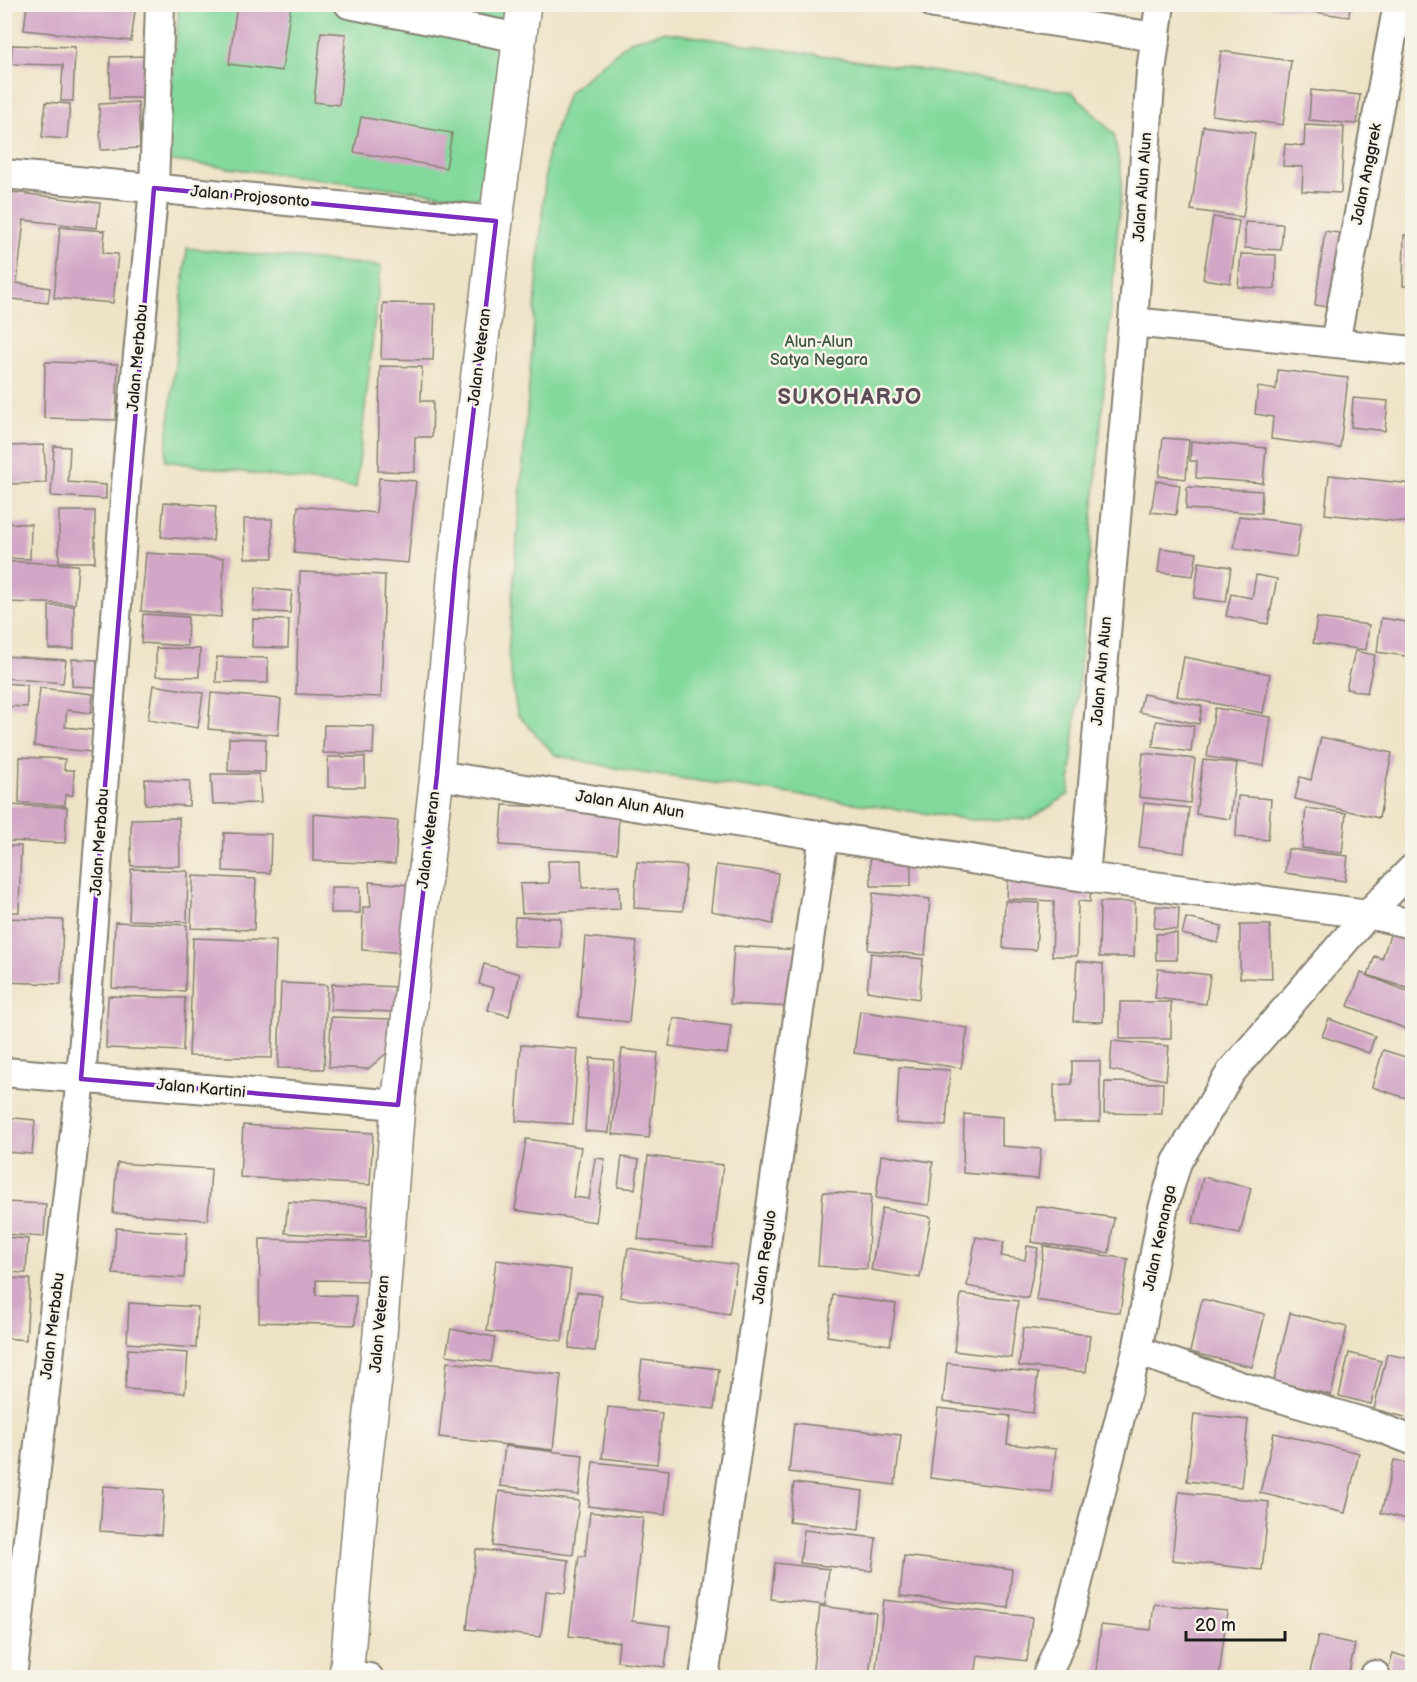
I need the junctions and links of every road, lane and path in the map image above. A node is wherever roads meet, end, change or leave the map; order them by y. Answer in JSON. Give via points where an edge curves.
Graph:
{"nodes":[{"id":1,"x":160,"y":4,"type":"edge"},
{"id":2,"x":349,"y":4,"type":"edge"},
{"id":3,"x":525,"y":4,"type":"edge"},
{"id":4,"x":934,"y":4,"type":"edge"},
{"id":5,"x":1160,"y":4,"type":"edge"},
{"id":6,"x":1398,"y":4,"type":"edge"},
{"id":7,"x":1155,"y":37,"type":"junction"},
{"id":8,"x":520,"y":38,"type":"junction"},
{"id":9,"x":4,"y":174,"type":"edge"},
{"id":10,"x":154,"y":188,"type":"junction"},
{"id":11,"x":496,"y":221,"type":"junction"},
{"id":12,"x":1133,"y":322,"type":"junction"},
{"id":13,"x":1335,"y":343,"type":"junction"},
{"id":14,"x":1413,"y":351,"type":"edge"},
{"id":15,"x":437,"y":775,"type":"junction"},
{"id":16,"x":824,"y":835,"type":"junction"},
{"id":17,"x":1413,"y":869,"type":"edge"},
{"id":18,"x":1084,"y":877,"type":"junction"},
{"id":19,"x":1368,"y":914,"type":"junction"},
{"id":20,"x":1413,"y":924,"type":"edge"},
{"id":21,"x":4,"y":1072,"type":"edge"},
{"id":22,"x":81,"y":1079,"type":"junction"},
{"id":23,"x":398,"y":1105,"type":"junction"},
{"id":24,"x":1137,"y":1352,"type":"junction"},
{"id":25,"x":1413,"y":1440,"type":"edge"},
{"id":26,"x":354,"y":1676,"type":"edge"},
{"id":27,"x":12,"y":1677,"type":"edge"},
{"id":28,"x":704,"y":1677,"type":"edge"},
{"id":29,"x":1046,"y":1677,"type":"edge"}],
"edges":[{"from":1,"to":10,"type":"street","name":"Jalan Merbabu"},
{"from":2,"to":8,"type":"street"},
{"from":3,"to":8,"type":"main road","name":"Jalan Veteran"},
{"from":4,"to":7,"type":"street"},
{"from":5,"to":7,"type":"street","name":"Jalan Alun Alun"},
{"from":6,"to":13,"type":"street","name":"Jalan Anggrek"},
{"from":7,"to":12,"type":"street","name":"Jalan Alun Alun"},
{"from":8,"to":11,"type":"main road","name":"Jalan Veteran"},
{"from":9,"to":10,"type":"street","name":"Jalan Projosonto"},
{"from":10,"to":11,"type":"street","name":"Jalan Projosonto"},
{"from":10,"to":22,"type":"street","name":"Jalan Merbabu","via":[[128,459]]},
{"from":11,"to":15,"type":"main road","name":"Jalan Veteran","via":[[455,568]]},
{"from":12,"to":13,"type":"street"},
{"from":12,"to":18,"type":"street","name":"Jalan Alun Alun"},
{"from":13,"to":14,"type":"street"},
{"from":15,"to":16,"type":"street","name":"Jalan Alun Alun"},
{"from":15,"to":23,"type":"main road","name":"Jalan Veteran"},
{"from":16,"to":18,"type":"street","name":"Jalan Alun Alun"},
{"from":16,"to":28,"type":"street","name":"Jalan Regulo"},
{"from":17,"to":19,"type":"street","name":"Jalan Kenanga"},
{"from":18,"to":19,"type":"street"},
{"from":19,"to":20,"type":"street"},
{"from":19,"to":24,"type":"street","name":"Jalan Kenanga","via":[[1231,1072],[1177,1162],[1163,1209]]},
{"from":21,"to":22,"type":"street","name":"Jalan Kartini"},
{"from":22,"to":23,"type":"street","name":"Jalan Kartini"},
{"from":22,"to":27,"type":"street","name":"Jalan Merbabu"},
{"from":23,"to":26,"type":"main road","name":"Jalan Veteran","via":[[380,1335],[362,1492]]},
{"from":24,"to":25,"type":"street"},
{"from":24,"to":29,"type":"street","name":"Jalan Kenanga","via":[[1065,1632]]}]}
